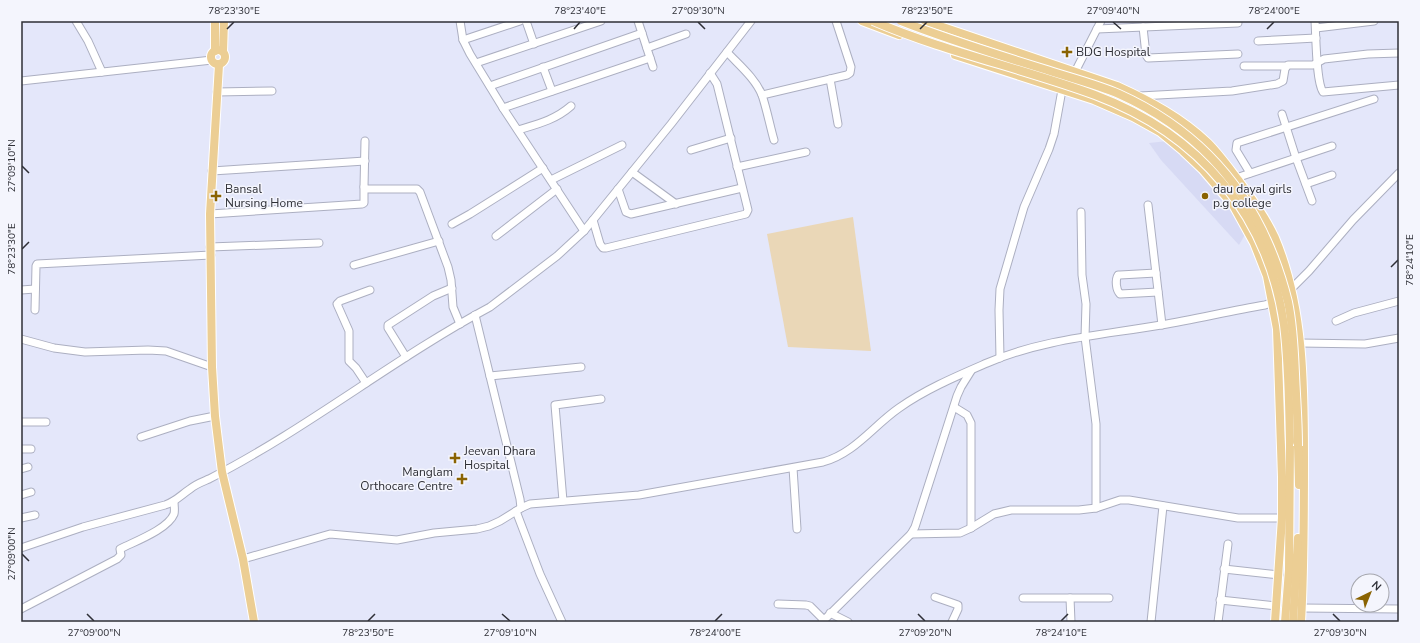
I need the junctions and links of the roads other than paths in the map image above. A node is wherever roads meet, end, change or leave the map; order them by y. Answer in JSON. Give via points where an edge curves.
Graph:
{"nodes":[{"id":1,"x":76,"y":21,"type":"edge"},
{"id":2,"x":215,"y":21,"type":"edge"},
{"id":3,"x":224,"y":21,"type":"edge"},
{"id":4,"x":460,"y":21,"type":"edge"},
{"id":5,"x":520,"y":21,"type":"edge"},
{"id":6,"x":526,"y":21,"type":"edge"},
{"id":7,"x":601,"y":21,"type":"edge"},
{"id":8,"x":638,"y":21,"type":"edge"},
{"id":9,"x":751,"y":21,"type":"edge"},
{"id":10,"x":836,"y":21,"type":"edge"},
{"id":11,"x":862,"y":21,"type":"edge"},
{"id":12,"x":873,"y":21,"type":"edge"},
{"id":13,"x":901,"y":21,"type":"edge"},
{"id":14,"x":925,"y":21,"type":"edge"},
{"id":15,"x":1102,"y":21,"type":"edge"},
{"id":16,"x":1374,"y":21,"type":"edge"},
{"id":17,"x":1238,"y":23,"type":"dead end"},
{"id":18,"x":1315,"y":24,"type":"edge"},
{"id":19,"x":1144,"y":27,"type":"junction"},
{"id":20,"x":1098,"y":29,"type":"junction"},
{"id":21,"x":642,"y":33,"type":"junction"},
{"id":22,"x":686,"y":34,"type":"dead end"},
{"id":23,"x":1316,"y":38,"type":"junction"},
{"id":24,"x":463,"y":40,"type":"junction"},
{"id":25,"x":1258,"y":41,"type":"dead end"},
{"id":26,"x":534,"y":44,"type":"junction"},
{"id":27,"x":647,"y":48,"type":"junction"},
{"id":28,"x":219,"y":51,"type":"junction"},
{"id":29,"x":727,"y":52,"type":"junction"},
{"id":30,"x":1399,"y":53,"type":"edge"},
{"id":31,"x":1238,"y":54,"type":"dead end"},
{"id":32,"x":650,"y":58,"type":"junction"},
{"id":33,"x":215,"y":62,"type":"junction"},
{"id":34,"x":476,"y":63,"type":"junction"},
{"id":35,"x":1318,"y":63,"type":"junction"},
{"id":36,"x":1244,"y":66,"type":"dead end"},
{"id":37,"x":1286,"y":66,"type":"junction"},
{"id":38,"x":543,"y":67,"type":"junction"},
{"id":39,"x":653,"y":67,"type":"dead end"},
{"id":40,"x":102,"y":72,"type":"junction"},
{"id":41,"x":1075,"y":72,"type":"junction"},
{"id":42,"x":710,"y":73,"type":"junction"},
{"id":43,"x":830,"y":79,"type":"junction"},
{"id":44,"x":21,"y":81,"type":"edge"},
{"id":45,"x":1399,"y":85,"type":"edge"},
{"id":46,"x":490,"y":86,"type":"junction"},
{"id":47,"x":1062,"y":90,"type":"junction"},
{"id":48,"x":272,"y":91,"type":"dead end"},
{"id":49,"x":552,"y":91,"type":"junction"},
{"id":50,"x":217,"y":92,"type":"junction"},
{"id":51,"x":762,"y":95,"type":"junction"},
{"id":52,"x":1140,"y":96,"type":"junction"},
{"id":53,"x":1374,"y":99,"type":"dead end"},
{"id":54,"x":571,"y":106,"type":"dead end"},
{"id":55,"x":503,"y":108,"type":"junction"},
{"id":56,"x":1282,"y":114,"type":"dead end"},
{"id":57,"x":838,"y":124,"type":"dead end"},
{"id":58,"x":1286,"y":128,"type":"junction"},
{"id":59,"x":518,"y":130,"type":"junction"},
{"id":60,"x":731,"y":138,"type":"junction"},
{"id":61,"x":774,"y":140,"type":"dead end"},
{"id":62,"x":365,"y":141,"type":"dead end"},
{"id":63,"x":622,"y":145,"type":"dead end"},
{"id":64,"x":1332,"y":146,"type":"dead end"},
{"id":65,"x":691,"y":150,"type":"dead end"},
{"id":66,"x":806,"y":152,"type":"dead end"},
{"id":67,"x":1296,"y":158,"type":"junction"},
{"id":68,"x":365,"y":161,"type":"junction"},
{"id":69,"x":737,"y":167,"type":"junction"},
{"id":70,"x":543,"y":168,"type":"junction"},
{"id":71,"x":212,"y":171,"type":"junction"},
{"id":72,"x":632,"y":172,"type":"junction"},
{"id":73,"x":1399,"y":172,"type":"edge"},
{"id":74,"x":1250,"y":173,"type":"junction"},
{"id":75,"x":1332,"y":176,"type":"dead end"},
{"id":76,"x":1236,"y":178,"type":"junction"},
{"id":77,"x":551,"y":180,"type":"junction"},
{"id":78,"x":1306,"y":184,"type":"junction"},
{"id":79,"x":364,"y":187,"type":"junction"},
{"id":80,"x":742,"y":188,"type":"junction"},
{"id":81,"x":557,"y":189,"type":"junction"},
{"id":82,"x":618,"y":189,"type":"junction"},
{"id":83,"x":1312,"y":200,"type":"dead end"},
{"id":84,"x":676,"y":204,"type":"junction"},
{"id":85,"x":1148,"y":205,"type":"dead end"},
{"id":86,"x":1081,"y":212,"type":"dead end"},
{"id":87,"x":210,"y":214,"type":"junction"},
{"id":88,"x":593,"y":220,"type":"junction"},
{"id":89,"x":452,"y":224,"type":"dead end"},
{"id":90,"x":584,"y":231,"type":"junction"},
{"id":91,"x":496,"y":236,"type":"dead end"},
{"id":92,"x":439,"y":241,"type":"junction"},
{"id":93,"x":319,"y":243,"type":"dead end"},
{"id":94,"x":211,"y":251,"type":"junction"},
{"id":95,"x":354,"y":265,"type":"dead end"},
{"id":96,"x":1156,"y":273,"type":"junction"},
{"id":97,"x":452,"y":288,"type":"junction"},
{"id":98,"x":1291,"y":288,"type":"junction"},
{"id":99,"x":35,"y":289,"type":"junction"},
{"id":100,"x":21,"y":290,"type":"edge"},
{"id":101,"x":370,"y":290,"type":"dead end"},
{"id":102,"x":1158,"y":292,"type":"junction"},
{"id":103,"x":1399,"y":301,"type":"edge"},
{"id":104,"x":1272,"y":302,"type":"junction"},
{"id":105,"x":35,"y":310,"type":"dead end"},
{"id":106,"x":474,"y":315,"type":"junction"},
{"id":107,"x":1336,"y":321,"type":"dead end"},
{"id":108,"x":460,"y":324,"type":"junction"},
{"id":109,"x":1162,"y":325,"type":"junction"},
{"id":110,"x":1085,"y":337,"type":"junction"},
{"id":111,"x":1399,"y":338,"type":"edge"},
{"id":112,"x":21,"y":340,"type":"edge"},
{"id":113,"x":1300,"y":343,"type":"junction"},
{"id":114,"x":406,"y":357,"type":"junction"},
{"id":115,"x":1000,"y":358,"type":"junction"},
{"id":116,"x":212,"y":367,"type":"junction"},
{"id":117,"x":581,"y":367,"type":"dead end"},
{"id":118,"x":971,"y":370,"type":"junction"},
{"id":119,"x":490,"y":376,"type":"junction"},
{"id":120,"x":366,"y":383,"type":"junction"},
{"id":121,"x":601,"y":399,"type":"dead end"},
{"id":122,"x":954,"y":407,"type":"junction"},
{"id":123,"x":215,"y":416,"type":"junction"},
{"id":124,"x":21,"y":422,"type":"edge"},
{"id":125,"x":46,"y":422,"type":"dead end"},
{"id":126,"x":141,"y":437,"type":"dead end"},
{"id":127,"x":1294,"y":444,"type":"junction"},
{"id":128,"x":21,"y":449,"type":"edge"},
{"id":129,"x":31,"y":449,"type":"dead end"},
{"id":130,"x":793,"y":468,"type":"junction"},
{"id":131,"x":222,"y":472,"type":"junction"},
{"id":132,"x":31,"y":492,"type":"dead end"},
{"id":133,"x":21,"y":494,"type":"edge"},
{"id":134,"x":174,"y":501,"type":"junction"},
{"id":135,"x":563,"y":501,"type":"junction"},
{"id":136,"x":1163,"y":506,"type":"junction"},
{"id":137,"x":1096,"y":508,"type":"junction"},
{"id":138,"x":518,"y":510,"type":"junction"},
{"id":139,"x":35,"y":515,"type":"dead end"},
{"id":140,"x":21,"y":518,"type":"edge"},
{"id":141,"x":1282,"y":518,"type":"junction"},
{"id":142,"x":971,"y":528,"type":"junction"},
{"id":143,"x":797,"y":530,"type":"dead end"},
{"id":144,"x":910,"y":534,"type":"junction"},
{"id":145,"x":1228,"y":544,"type":"dead end"},
{"id":146,"x":21,"y":548,"type":"edge"},
{"id":147,"x":243,"y":559,"type":"junction"},
{"id":148,"x":1224,"y":569,"type":"junction"},
{"id":149,"x":1279,"y":575,"type":"junction"},
{"id":150,"x":936,"y":597,"type":"dead end"},
{"id":151,"x":1023,"y":598,"type":"dead end"},
{"id":152,"x":1070,"y":598,"type":"junction"},
{"id":153,"x":1109,"y":598,"type":"dead end"},
{"id":154,"x":1220,"y":600,"type":"junction"},
{"id":155,"x":778,"y":604,"type":"dead end"},
{"id":156,"x":1277,"y":606,"type":"junction"},
{"id":157,"x":1302,"y":608,"type":"junction"},
{"id":158,"x":1399,"y":608,"type":"edge"},
{"id":159,"x":21,"y":609,"type":"edge"},
{"id":160,"x":830,"y":613,"type":"junction"},
{"id":161,"x":823,"y":621,"type":"edge"},
{"id":162,"x":254,"y":622,"type":"edge"},
{"id":163,"x":562,"y":622,"type":"edge"},
{"id":164,"x":848,"y":622,"type":"edge"},
{"id":165,"x":952,"y":622,"type":"edge"},
{"id":166,"x":1071,"y":622,"type":"edge"},
{"id":167,"x":1151,"y":622,"type":"edge"},
{"id":168,"x":1218,"y":622,"type":"edge"},
{"id":169,"x":1276,"y":622,"type":"edge"},
{"id":170,"x":1285,"y":622,"type":"edge"},
{"id":171,"x":1293,"y":622,"type":"edge"},
{"id":172,"x":1301,"y":622,"type":"edge"}],
"edges":[{"from":1,"to":40,"type":"street"},
{"from":2,"to":28,"type":"main road"},
{"from":3,"to":28,"type":"main road"},
{"from":4,"to":24,"type":"street"},
{"from":5,"to":24,"type":"street"},
{"from":6,"to":26,"type":"street"},
{"from":7,"to":26,"type":"street"},
{"from":8,"to":21,"type":"street"},
{"from":9,"to":29,"type":"street"},
{"from":10,"to":43,"type":"street","via":[[852,71],[847,75]]},
{"from":11,"to":47,"type":"main road"},
{"from":12,"to":127,"type":"main road","bridge":true,"via":[[1094,95],[1131,110],[1186,146],[1221,180],[1252,226],[1276,288],[1284,325]]},
{"from":13,"to":127,"type":"main road","bridge":true,"via":[[1118,94],[1152,110],[1208,153],[1238,188],[1274,254],[1288,303],[1294,338]]},
{"from":14,"to":41,"type":"main road"},
{"from":15,"to":20,"type":"street"},
{"from":16,"to":18,"type":"street"},
{"from":17,"to":19,"type":"street"},
{"from":18,"to":23,"type":"street"},
{"from":19,"to":20,"type":"street"},
{"from":19,"to":31,"type":"street","via":[[1148,58]]},
{"from":20,"to":41,"type":"street"},
{"from":21,"to":27,"type":"street"},
{"from":21,"to":38,"type":"street"},
{"from":22,"to":27,"type":"street"},
{"from":23,"to":25,"type":"street"},
{"from":23,"to":35,"type":"street"},
{"from":24,"to":34,"type":"street"},
{"from":26,"to":34,"type":"street"},
{"from":27,"to":32,"type":"street"},
{"from":28,"to":33,"type":"main road","via":[[211,56]]},
{"from":28,"to":33,"type":"main road","via":[[225,55],[225,60],[223,63]]},
{"from":29,"to":42,"type":"street"},
{"from":29,"to":51,"type":"street"},
{"from":30,"to":35,"type":"street","via":[[1324,59]]},
{"from":32,"to":39,"type":"street"},
{"from":32,"to":49,"type":"street"},
{"from":33,"to":40,"type":"street"},
{"from":33,"to":50,"type":"main road"},
{"from":34,"to":46,"type":"street"},
{"from":35,"to":37,"type":"street"},
{"from":35,"to":45,"type":"street","via":[[1320,87],[1323,92]]},
{"from":36,"to":37,"type":"street"},
{"from":37,"to":52,"type":"street","via":[[1283,82],[1280,83],[1232,91]]},
{"from":38,"to":46,"type":"street"},
{"from":38,"to":49,"type":"street"},
{"from":40,"to":44,"type":"street"},
{"from":41,"to":52,"type":"main road"},
{"from":42,"to":60,"type":"street","via":[[717,84]]},
{"from":42,"to":72,"type":"street"},
{"from":43,"to":51,"type":"street"},
{"from":43,"to":57,"type":"street"},
{"from":46,"to":55,"type":"street"},
{"from":47,"to":104,"type":"main road","via":[[1094,100],[1160,132],[1202,169],[1233,205],[1254,243],[1267,276]]},
{"from":47,"to":115,"type":"street","via":[[1054,134],[1024,207],[1000,289]]},
{"from":48,"to":50,"type":"street"},
{"from":49,"to":55,"type":"street"},
{"from":50,"to":71,"type":"main road"},
{"from":51,"to":61,"type":"street"},
{"from":52,"to":76,"type":"main road","via":[[1163,109],[1208,144]]},
{"from":53,"to":58,"type":"street"},
{"from":54,"to":59,"type":"street","via":[[561,115]]},
{"from":55,"to":59,"type":"street"},
{"from":56,"to":58,"type":"street"},
{"from":58,"to":67,"type":"street"},
{"from":58,"to":74,"type":"street","via":[[1237,143],[1236,150]]},
{"from":59,"to":70,"type":"street"},
{"from":60,"to":65,"type":"street"},
{"from":60,"to":69,"type":"street"},
{"from":62,"to":68,"type":"street"},
{"from":63,"to":77,"type":"street"},
{"from":64,"to":67,"type":"street"},
{"from":66,"to":69,"type":"street"},
{"from":67,"to":74,"type":"street"},
{"from":67,"to":78,"type":"street"},
{"from":68,"to":71,"type":"street"},
{"from":68,"to":79,"type":"street"},
{"from":69,"to":80,"type":"street"},
{"from":70,"to":77,"type":"street"},
{"from":70,"to":89,"type":"street"},
{"from":71,"to":87,"type":"main road"},
{"from":72,"to":82,"type":"street"},
{"from":72,"to":84,"type":"street"},
{"from":73,"to":98,"type":"street"},
{"from":74,"to":76,"type":"street"},
{"from":75,"to":78,"type":"street"},
{"from":76,"to":98,"type":"main road","via":[[1257,206],[1275,238]]},
{"from":77,"to":81,"type":"street"},
{"from":78,"to":83,"type":"street"},
{"from":79,"to":87,"type":"street","via":[[362,204]]},
{"from":79,"to":92,"type":"street","via":[[417,189]]},
{"from":80,"to":84,"type":"street"},
{"from":80,"to":88,"type":"street","via":[[748,210],[745,215],[606,248],[600,244]]},
{"from":81,"to":90,"type":"street"},
{"from":81,"to":91,"type":"street"},
{"from":82,"to":84,"type":"street","via":[[628,214]]},
{"from":82,"to":88,"type":"street"},
{"from":85,"to":96,"type":"street"},
{"from":86,"to":110,"type":"street","via":[[1082,275],[1086,304]]},
{"from":87,"to":94,"type":"main road"},
{"from":88,"to":90,"type":"street"},
{"from":90,"to":106,"type":"street","via":[[550,261],[496,302]]},
{"from":92,"to":95,"type":"street"},
{"from":92,"to":97,"type":"street"},
{"from":93,"to":94,"type":"street"},
{"from":94,"to":99,"type":"street","via":[[37,264]]},
{"from":94,"to":116,"type":"main road"},
{"from":96,"to":102,"type":"street"},
{"from":96,"to":102,"type":"street","via":[[1120,275],[1116,280],[1120,294]]},
{"from":97,"to":108,"type":"street","via":[[453,307]]},
{"from":97,"to":114,"type":"street","via":[[433,296],[388,325]]},
{"from":98,"to":104,"type":"street"},
{"from":98,"to":113,"type":"main road"},
{"from":99,"to":100,"type":"street"},
{"from":99,"to":105,"type":"street"},
{"from":101,"to":120,"type":"street","via":[[337,304],[349,331],[349,361]]},
{"from":102,"to":109,"type":"street"},
{"from":103,"to":107,"type":"street","via":[[1354,313]]},
{"from":104,"to":109,"type":"street"},
{"from":104,"to":141,"type":"main road","via":[[1277,329],[1279,372]]},
{"from":106,"to":108,"type":"street"},
{"from":106,"to":119,"type":"street"},
{"from":108,"to":114,"type":"street"},
{"from":109,"to":110,"type":"street"},
{"from":110,"to":115,"type":"street","via":[[1046,344]]},
{"from":110,"to":137,"type":"street","via":[[1096,424]]},
{"from":111,"to":113,"type":"street","via":[[1365,344]]},
{"from":112,"to":116,"type":"street","via":[[85,352],[166,351]]},
{"from":113,"to":157,"type":"main road","via":[[1304,431]]},
{"from":114,"to":120,"type":"street"},
{"from":115,"to":118,"type":"street"},
{"from":116,"to":123,"type":"main road"},
{"from":117,"to":119,"type":"street"},
{"from":118,"to":122,"type":"street"},
{"from":118,"to":130,"type":"street","via":[[907,402],[841,456]]},
{"from":119,"to":138,"type":"street","via":[[520,499]]},
{"from":120,"to":131,"type":"street"},
{"from":121,"to":135,"type":"street","via":[[555,405]]},
{"from":122,"to":142,"type":"street","via":[[967,415],[971,423]]},
{"from":122,"to":144,"type":"street","via":[[918,520]]},
{"from":123,"to":126,"type":"street","via":[[190,421]]},
{"from":123,"to":131,"type":"main road"},
{"from":124,"to":125,"type":"street"},
{"from":127,"to":170,"type":"main road"},
{"from":127,"to":171,"type":"main road","via":[[1300,509]]},
{"from":128,"to":129,"type":"street"},
{"from":130,"to":135,"type":"street","via":[[651,493]]},
{"from":130,"to":143,"type":"street"},
{"from":131,"to":134,"type":"street"},
{"from":131,"to":147,"type":"main road"},
{"from":132,"to":133,"type":"street"},
{"from":134,"to":146,"type":"street"},
{"from":134,"to":159,"type":"street","via":[[174,513],[168,522],[120,549],[117,559]]},
{"from":135,"to":138,"type":"street","via":[[530,504]]},
{"from":136,"to":137,"type":"street","via":[[1120,500]]},
{"from":136,"to":141,"type":"street","via":[[1238,518]]},
{"from":136,"to":167,"type":"street"},
{"from":137,"to":142,"type":"street","via":[[1011,510],[994,514]]},
{"from":138,"to":147,"type":"street","via":[[500,521],[477,529],[397,540],[330,534]]},
{"from":138,"to":163,"type":"street","via":[[540,574]]},
{"from":139,"to":140,"type":"street"},
{"from":141,"to":149,"type":"main road"},
{"from":142,"to":144,"type":"street","via":[[960,532]]},
{"from":144,"to":160,"type":"street"},
{"from":145,"to":148,"type":"street"},
{"from":147,"to":162,"type":"main road"},
{"from":148,"to":149,"type":"street"},
{"from":148,"to":154,"type":"street"},
{"from":149,"to":156,"type":"main road"},
{"from":150,"to":165,"type":"street","via":[[958,605]]},
{"from":151,"to":152,"type":"street"},
{"from":152,"to":153,"type":"street"},
{"from":152,"to":166,"type":"street"},
{"from":154,"to":156,"type":"street"},
{"from":154,"to":168,"type":"street"},
{"from":155,"to":161,"type":"street","via":[[806,605]]},
{"from":156,"to":169,"type":"main road"},
{"from":157,"to":158,"type":"street"},
{"from":157,"to":172,"type":"main road"},
{"from":160,"to":161,"type":"street"},
{"from":160,"to":164,"type":"street"}]}
